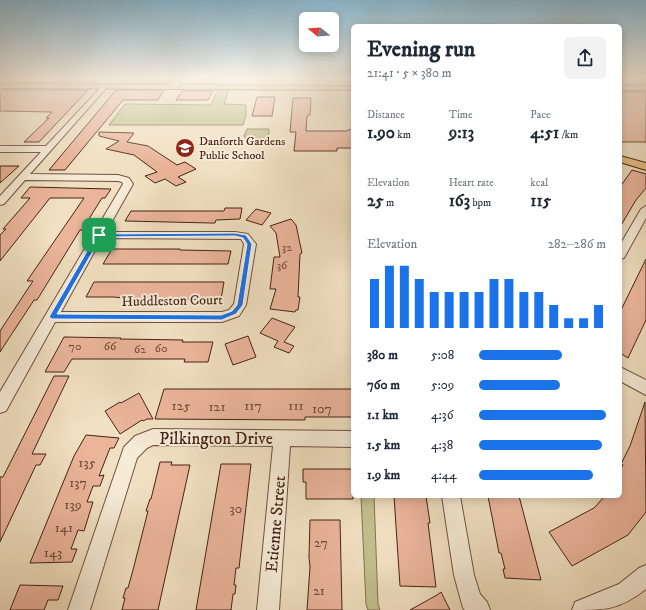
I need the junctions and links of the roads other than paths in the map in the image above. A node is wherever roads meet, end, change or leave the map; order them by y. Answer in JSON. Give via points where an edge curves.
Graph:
{"nodes":[{"id":1,"x":86,"y":106,"type":"edge"},
{"id":2,"x":0,"y":149,"type":"edge"},
{"id":3,"x":48,"y":149,"type":"junction"},
{"id":4,"x":622,"y":160,"type":"edge"},
{"id":5,"x":646,"y":167,"type":"edge"},
{"id":6,"x":22,"y":177,"type":"junction"},
{"id":7,"x":0,"y":202,"type":"edge"},
{"id":8,"x":646,"y":209,"type":"edge"},
{"id":9,"x":99,"y":235,"type":"junction"},
{"id":10,"x":622,"y":251,"type":"edge"},
{"id":11,"x":52,"y":317,"type":"junction"},
{"id":12,"x":622,"y":374,"type":"edge"},
{"id":13,"x":646,"y":388,"type":"edge"},
{"id":14,"x":0,"y":406,"type":"edge"},
{"id":15,"x":282,"y":439,"type":"junction"},
{"id":16,"x":351,"y":439,"type":"edge"},
{"id":17,"x":451,"y":498,"type":"edge"},
{"id":18,"x":646,"y":575,"type":"edge"},
{"id":19,"x":80,"y":610,"type":"edge"},
{"id":20,"x":268,"y":610,"type":"edge"},
{"id":21,"x":479,"y":610,"type":"edge"},
{"id":22,"x":583,"y":610,"type":"edge"}],
"edges":[{"from":1,"to":3,"type":"street"},
{"from":2,"to":3,"type":"street"},
{"from":3,"to":6,"type":"street"},
{"from":4,"to":5,"type":"main road"},
{"from":6,"to":7,"type":"street"},
{"from":6,"to":9,"type":"street","via":[[126,180],[128,184]]},
{"from":8,"to":10,"type":"street"},
{"from":9,"to":11,"type":"street"},
{"from":9,"to":11,"type":"street","name":"Huddleston Court","via":[[244,236],[250,244],[240,305],[234,313],[222,317]]},
{"from":11,"to":14,"type":"street"},
{"from":12,"to":13,"type":"street"},
{"from":15,"to":16,"type":"street","name":"Pilkington Drive"},
{"from":15,"to":19,"type":"street","name":"Pilkington Drive","via":[[153,437],[141,442],[130,453]]},
{"from":15,"to":20,"type":"street","name":"Etienne Street"},
{"from":17,"to":21,"type":"street","via":[[464,576],[471,600]]},
{"from":18,"to":22,"type":"street","via":[[626,592]]}]}
